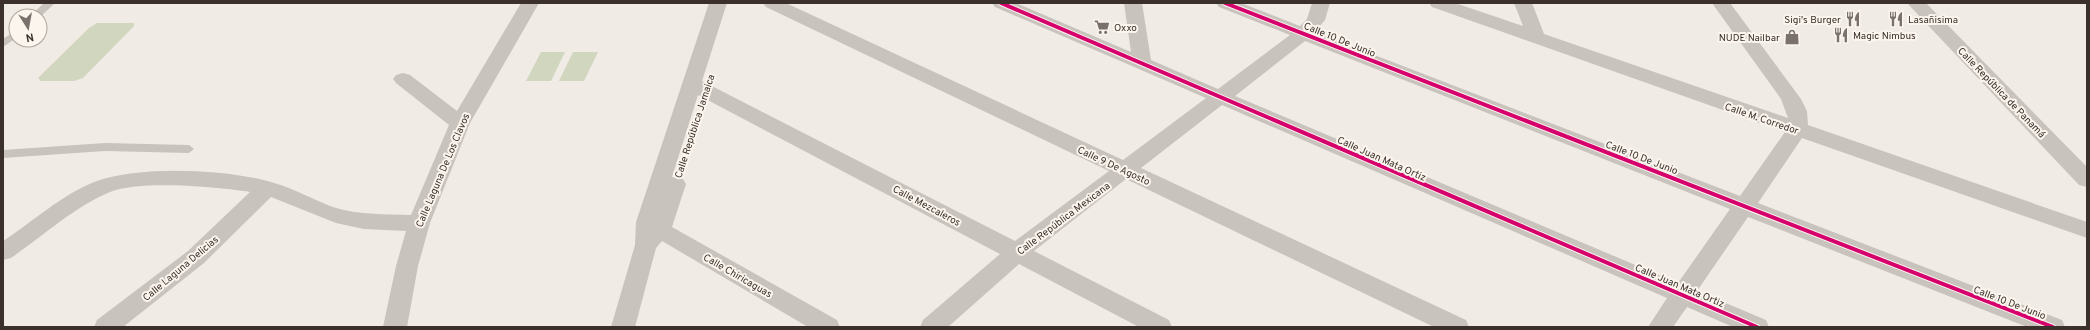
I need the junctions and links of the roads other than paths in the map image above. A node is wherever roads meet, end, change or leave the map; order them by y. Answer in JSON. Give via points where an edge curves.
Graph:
{"nodes":[{"id":1,"x":530,"y":3,"type":"edge"},
{"id":2,"x":718,"y":3,"type":"edge"},
{"id":3,"x":732,"y":3,"type":"edge"},
{"id":4,"x":772,"y":3,"type":"edge"},
{"id":5,"x":1001,"y":3,"type":"edge"},
{"id":6,"x":1133,"y":3,"type":"edge"},
{"id":7,"x":1225,"y":3,"type":"edge"},
{"id":8,"x":1321,"y":3,"type":"edge"},
{"id":9,"x":1438,"y":3,"type":"edge"},
{"id":10,"x":1523,"y":3,"type":"edge"},
{"id":11,"x":1721,"y":3,"type":"edge"},
{"id":12,"x":1916,"y":3,"type":"edge"},
{"id":13,"x":1304,"y":33,"type":"junction"},
{"id":14,"x":1536,"y":38,"type":"junction"},
{"id":15,"x":1142,"y":63,"type":"junction"},
{"id":16,"x":402,"y":78,"type":"dead end"},
{"id":17,"x":699,"y":87,"type":"junction"},
{"id":18,"x":1221,"y":97,"type":"junction"},
{"id":19,"x":460,"y":123,"type":"junction"},
{"id":20,"x":1796,"y":130,"type":"junction"},
{"id":21,"x":188,"y":149,"type":"dead end"},
{"id":22,"x":3,"y":154,"type":"edge"},
{"id":23,"x":1125,"y":170,"type":"junction"},
{"id":24,"x":2087,"y":180,"type":"edge"},
{"id":25,"x":267,"y":188,"type":"junction"},
{"id":26,"x":1743,"y":205,"type":"junction"},
{"id":27,"x":419,"y":223,"type":"junction"},
{"id":28,"x":2087,"y":230,"type":"edge"},
{"id":29,"x":651,"y":232,"type":"junction"},
{"id":30,"x":3,"y":252,"type":"edge"},
{"id":31,"x":1017,"y":252,"type":"junction"},
{"id":32,"x":1681,"y":294,"type":"junction"},
{"id":33,"x":394,"y":326,"type":"edge"},
{"id":34,"x":106,"y":327,"type":"edge"},
{"id":35,"x":623,"y":327,"type":"edge"},
{"id":36,"x":828,"y":327,"type":"edge"},
{"id":37,"x":932,"y":327,"type":"edge"},
{"id":38,"x":1160,"y":327,"type":"edge"},
{"id":39,"x":1457,"y":327,"type":"edge"},
{"id":40,"x":1660,"y":327,"type":"edge"},
{"id":41,"x":1757,"y":327,"type":"edge"},
{"id":42,"x":2053,"y":327,"type":"edge"}],
"edges":[{"from":1,"to":19,"type":"street","name":"Calle Laguna De Los Clavos"},
{"from":2,"to":17,"type":"street","name":"Calle República Jamaica"},
{"from":3,"to":17,"type":"street","name":"Calle República Jamaica"},
{"from":4,"to":23,"type":"street","name":"Calle 9 De Agosto"},
{"from":5,"to":15,"type":"street","name":"Calle Juan Mata Ortiz"},
{"from":6,"to":15,"type":"street"},
{"from":7,"to":13,"type":"street","name":"Calle 10 De Junio"},
{"from":8,"to":13,"type":"street","name":"Calle República Mexicana","via":[[1316,20]]},
{"from":9,"to":14,"type":"street","name":"Calle M. Corredor"},
{"from":10,"to":14,"type":"street"},
{"from":11,"to":20,"type":"street","via":[[1795,105],[1800,118]]},
{"from":12,"to":24,"type":"street","name":"Calle República de Panamá"},
{"from":13,"to":18,"type":"street","name":"Calle República Mexicana"},
{"from":13,"to":26,"type":"street","name":"Calle 10 De Junio"},
{"from":14,"to":20,"type":"street","name":"Calle M. Corredor"},
{"from":15,"to":18,"type":"street","name":"Calle Juan Mata Ortiz"},
{"from":16,"to":19,"type":"street"},
{"from":17,"to":29,"type":"street","name":"Calle República Jamaica"},
{"from":17,"to":31,"type":"street","name":"Calle Mezcaleros"},
{"from":18,"to":23,"type":"street","name":"Calle República Mexicana"},
{"from":18,"to":32,"type":"street","name":"Calle Juan Mata Ortiz"},
{"from":19,"to":27,"type":"street","name":"Calle Laguna De Los Clavos"},
{"from":20,"to":26,"type":"street"},
{"from":20,"to":28,"type":"street","name":"Calle M. Corredor"},
{"from":21,"to":22,"type":"lane","via":[[105,147]]},
{"from":23,"to":31,"type":"street","name":"Calle República Mexicana"},
{"from":23,"to":39,"type":"street","name":"Calle 9 De Agosto"},
{"from":25,"to":27,"type":"street","via":[[346,218]]},
{"from":25,"to":30,"type":"street","via":[[214,181],[122,181],[91,193]]},
{"from":25,"to":34,"type":"street","name":"Calle Laguna Delicias","via":[[196,258]]},
{"from":26,"to":32,"type":"street"},
{"from":26,"to":42,"type":"street","name":"Calle 10 De Junio"},
{"from":27,"to":33,"type":"street","name":"Calle Laguna De Los Clavos"},
{"from":29,"to":35,"type":"street","name":"Calle República Jamaica"},
{"from":29,"to":36,"type":"street","name":"Calle Chiricaguas"},
{"from":31,"to":37,"type":"street","name":"Calle República Mexicana"},
{"from":31,"to":38,"type":"street","name":"Calle Mezcaleros"},
{"from":32,"to":40,"type":"street"},
{"from":32,"to":41,"type":"street","name":"Calle Juan Mata Ortiz"}]}
